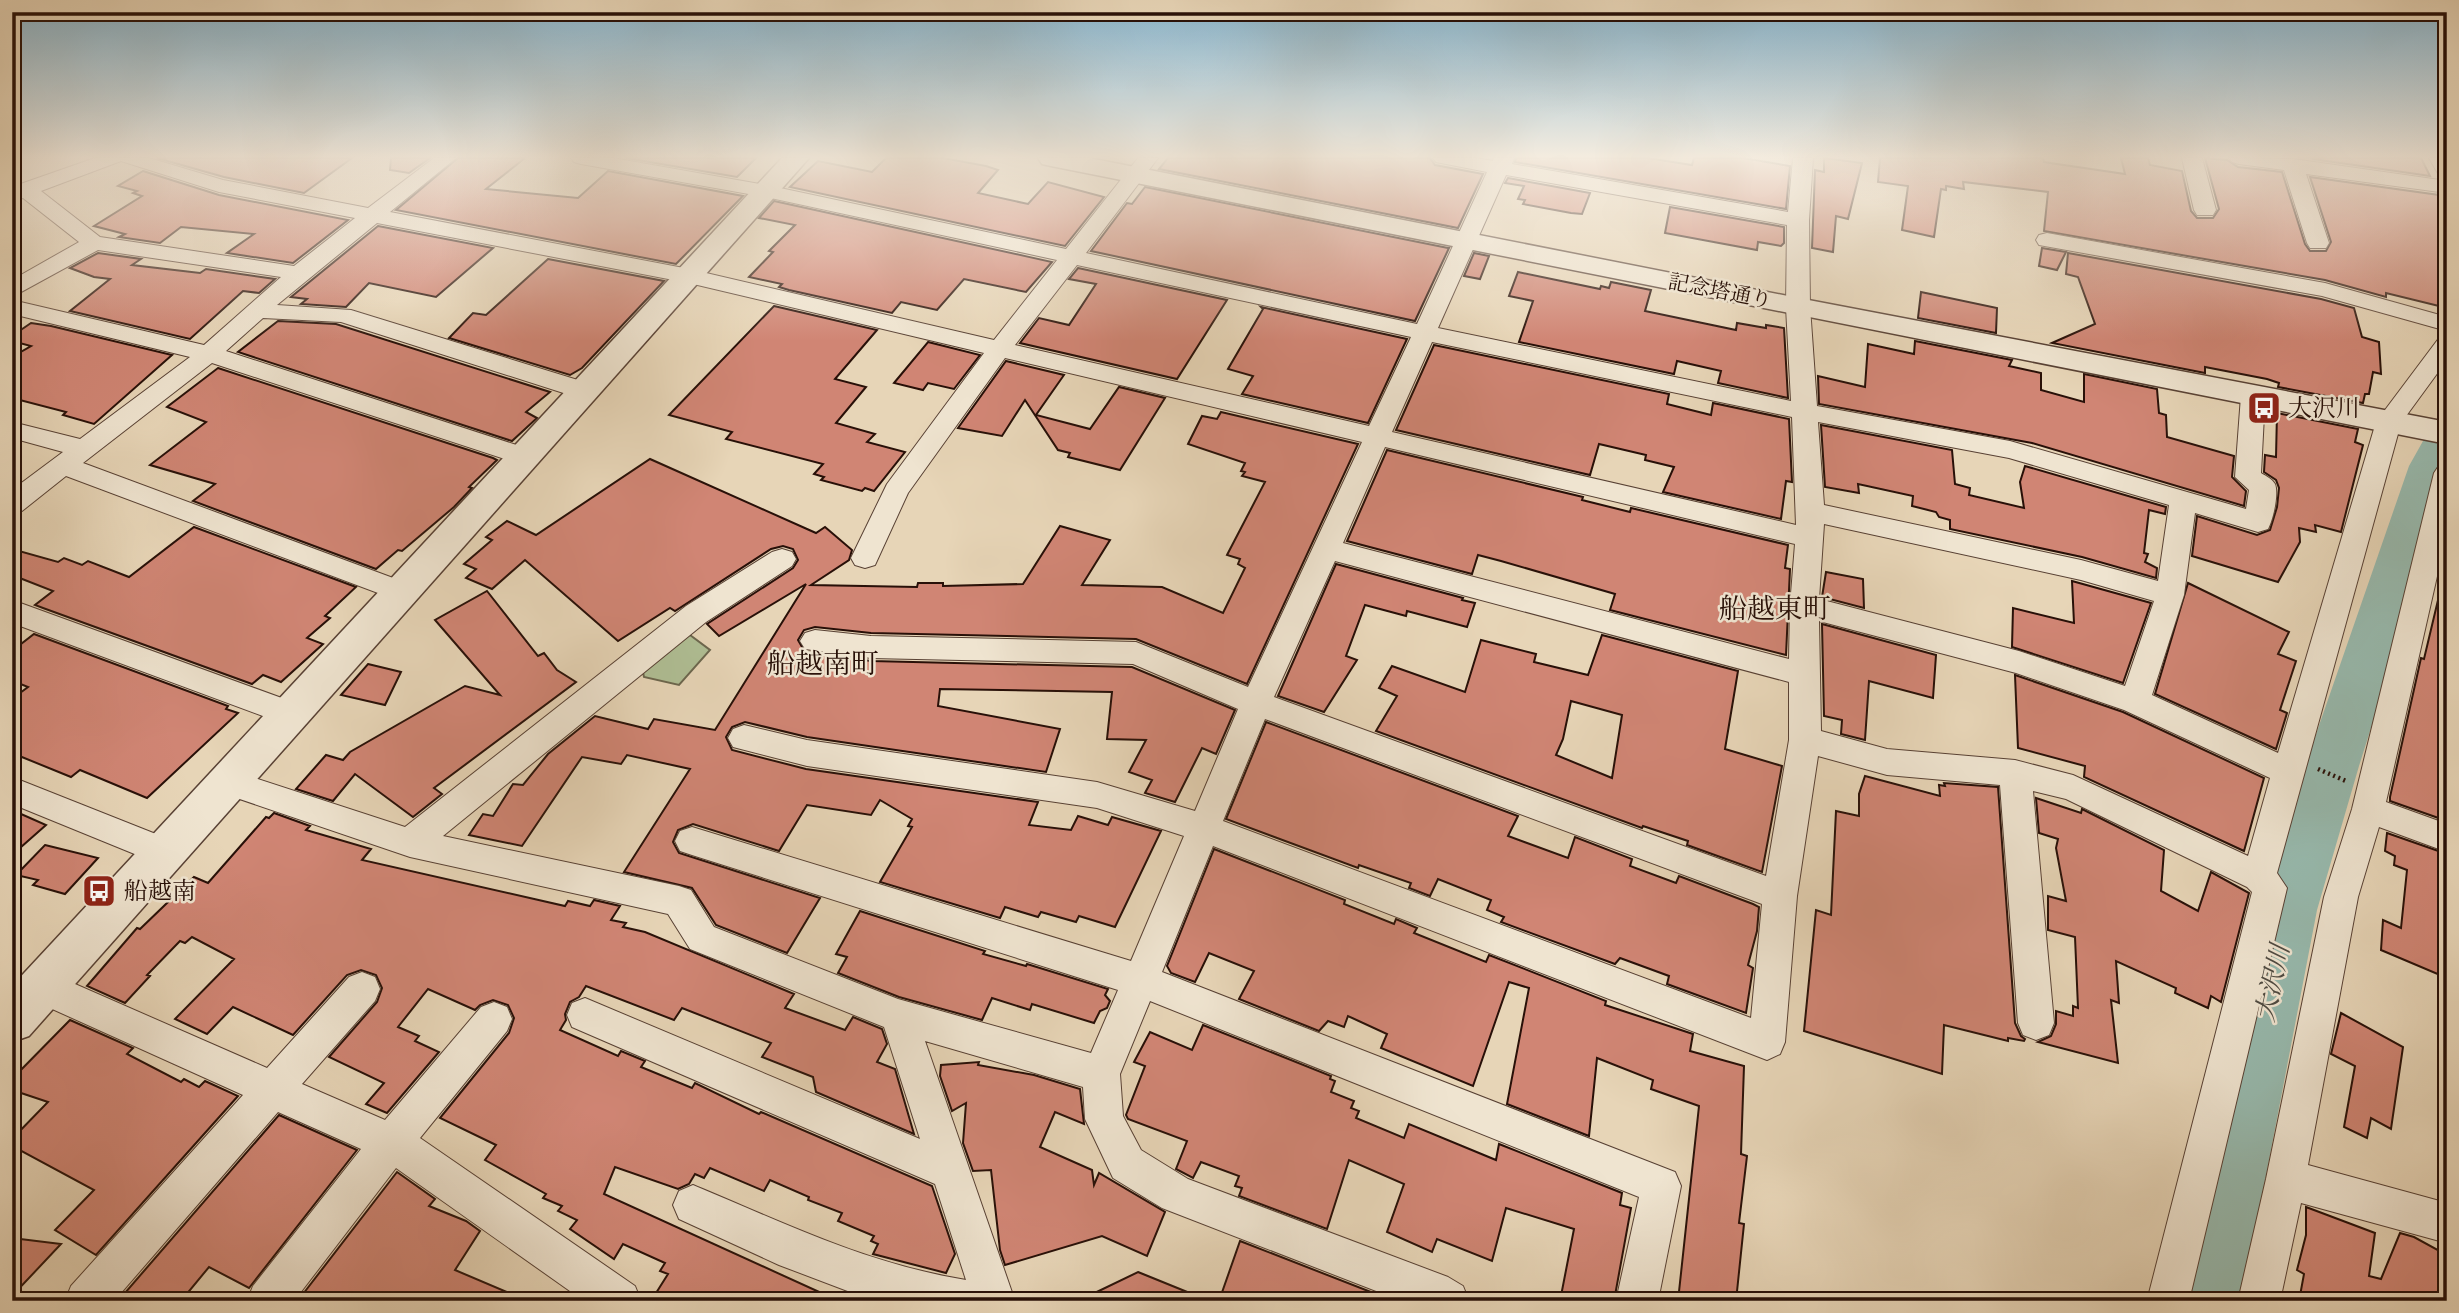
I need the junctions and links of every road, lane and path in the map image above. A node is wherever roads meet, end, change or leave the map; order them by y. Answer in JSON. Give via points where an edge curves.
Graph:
{"nodes":[{"id":1,"x":59,"y":219,"type":"edge"},
{"id":2,"x":365,"y":219,"type":"edge"},
{"id":3,"x":386,"y":219,"type":"edge"},
{"id":4,"x":740,"y":219,"type":"edge"},
{"id":5,"x":897,"y":219,"type":"edge"},
{"id":6,"x":1101,"y":219,"type":"edge"},
{"id":7,"x":1377,"y":219,"type":"edge"},
{"id":8,"x":1474,"y":219,"type":"edge"},
{"id":9,"x":1794,"y":219,"type":"edge"},
{"id":10,"x":2310,"y":219,"type":"edge"},
{"id":11,"x":1798,"y":220,"type":"joint"},
{"id":12,"x":1464,"y":239,"type":"junction"},
{"id":13,"x":2047,"y":240,"type":"dead end"},
{"id":14,"x":94,"y":243,"type":"junction"},
{"id":15,"x":2318,"y":243,"type":"dead end"},
{"id":16,"x":1072,"y":257,"type":"junction"},
{"id":17,"x":299,"y":273,"type":"junction"},
{"id":18,"x":689,"y":276,"type":"junction"},
{"id":19,"x":12,"y":290,"type":"edge"},
{"id":20,"x":12,"y":307,"type":"edge"},
{"id":21,"x":1798,"y":307,"type":"junction"},
{"id":22,"x":257,"y":311,"type":"junction"},
{"id":23,"x":2447,"y":324,"type":"edge"},
{"id":24,"x":1426,"y":333,"type":"junction"},
{"id":25,"x":2447,"y":343,"type":"edge"},
{"id":26,"x":1000,"y":348,"type":"junction"},
{"id":27,"x":209,"y":354,"type":"junction"},
{"id":28,"x":585,"y":391,"type":"junction"},
{"id":29,"x":2253,"y":396,"type":"junction"},
{"id":30,"x":1802,"y":411,"type":"junction"},
{"id":31,"x":2389,"y":422,"type":"junction"},
{"id":32,"x":12,"y":430,"type":"edge"},
{"id":33,"x":2447,"y":433,"type":"edge"},
{"id":34,"x":1379,"y":437,"type":"junction"},
{"id":35,"x":74,"y":457,"type":"junction"},
{"id":36,"x":526,"y":457,"type":"junction"},
{"id":37,"x":2447,"y":473,"type":"edge"},
{"id":38,"x":2183,"y":500,"type":"junction"},
{"id":39,"x":12,"y":505,"type":"edge"},
{"id":40,"x":1810,"y":525,"type":"junction"},
{"id":41,"x":1328,"y":549,"type":"junction"},
{"id":42,"x":864,"y":558,"type":"dead end"},
{"id":43,"x":782,"y":559,"type":"dead end"},
{"id":44,"x":402,"y":592,"type":"junction"},
{"id":45,"x":2170,"y":595,"type":"junction"},
{"id":46,"x":1804,"y":606,"type":"junction"},
{"id":47,"x":12,"y":611,"type":"edge"},
{"id":48,"x":815,"y":641,"type":"dead end"},
{"id":49,"x":1806,"y":675,"type":"junction"},
{"id":50,"x":2135,"y":701,"type":"junction"},
{"id":51,"x":1256,"y":703,"type":"junction"},
{"id":52,"x":290,"y":714,"type":"junction"},
{"id":53,"x":744,"y":738,"type":"dead end"},
{"id":54,"x":1805,"y":740,"type":"junction"},
{"id":55,"x":2290,"y":764,"type":"junction"},
{"id":56,"x":2015,"y":774,"type":"junction"},
{"id":57,"x":227,"y":782,"type":"junction"},
{"id":58,"x":12,"y":790,"type":"edge"},
{"id":59,"x":2370,"y":801,"type":"junction"},
{"id":60,"x":1204,"y":828,"type":"junction"},
{"id":61,"x":2447,"y":838,"type":"edge"},
{"id":62,"x":692,"y":841,"type":"dead end"},
{"id":63,"x":410,"y":843,"type":"junction"},
{"id":64,"x":164,"y":852,"type":"junction"},
{"id":65,"x":2259,"y":877,"type":"junction"},
{"id":66,"x":1780,"y":896,"type":"junction"},
{"id":67,"x":1140,"y":980,"type":"junction"},
{"id":68,"x":43,"y":986,"type":"junction"},
{"id":69,"x":362,"y":989,"type":"dead end"},
{"id":70,"x":585,"y":1015,"type":"dead end"},
{"id":71,"x":898,"y":1016,"type":"junction"},
{"id":72,"x":494,"y":1019,"type":"dead end"},
{"id":73,"x":12,"y":1020,"type":"edge"},
{"id":74,"x":2036,"y":1023,"type":"dead end"},
{"id":75,"x":1101,"y":1074,"type":"junction"},
{"id":76,"x":274,"y":1091,"type":"junction"},
{"id":77,"x":391,"y":1143,"type":"junction"},
{"id":78,"x":950,"y":1171,"type":"junction"},
{"id":79,"x":2286,"y":1179,"type":"junction"},
{"id":80,"x":693,"y":1205,"type":"dead end"},
{"id":81,"x":2447,"y":1223,"type":"edge"},
{"id":82,"x":86,"y":1301,"type":"edge"},
{"id":83,"x":268,"y":1301,"type":"edge"},
{"id":84,"x":620,"y":1301,"type":"edge"},
{"id":85,"x":969,"y":1301,"type":"edge"},
{"id":86,"x":994,"y":1301,"type":"edge"},
{"id":87,"x":1448,"y":1301,"type":"edge"},
{"id":88,"x":1637,"y":1301,"type":"edge"},
{"id":89,"x":2168,"y":1301,"type":"edge"},
{"id":90,"x":2259,"y":1301,"type":"edge"}],
"edges":[{"from":1,"to":14,"type":"street"},
{"from":2,"to":17,"type":"street"},
{"from":3,"to":18,"type":"street"},
{"from":4,"to":18,"type":"street"},
{"from":5,"to":16,"type":"street"},
{"from":6,"to":16,"type":"street"},
{"from":7,"to":12,"type":"street","name":"記念塔通り"},
{"from":8,"to":12,"type":"street"},
{"from":9,"to":11,"type":"street"},
{"from":10,"to":15,"type":"street"},
{"from":11,"to":21,"type":"street"},
{"from":12,"to":21,"type":"street","name":"記念塔通り"},
{"from":12,"to":24,"type":"street"},
{"from":13,"to":23,"type":"street","via":[[2325,290]]},
{"from":14,"to":17,"type":"street"},
{"from":14,"to":19,"type":"street"},
{"from":16,"to":24,"type":"street"},
{"from":16,"to":26,"type":"street"},
{"from":17,"to":22,"type":"street"},
{"from":18,"to":26,"type":"street"},
{"from":18,"to":28,"type":"street"},
{"from":20,"to":27,"type":"street"},
{"from":21,"to":29,"type":"street","name":"記念塔通り"},
{"from":21,"to":30,"type":"street"},
{"from":22,"to":27,"type":"street"},
{"from":22,"to":28,"type":"street","via":[[343,315]]},
{"from":24,"to":30,"type":"street"},
{"from":24,"to":34,"type":"street"},
{"from":25,"to":31,"type":"street"},
{"from":26,"to":34,"type":"street"},
{"from":26,"to":42,"type":"street","via":[[896,490]]},
{"from":27,"to":35,"type":"street"},
{"from":27,"to":36,"type":"street"},
{"from":28,"to":36,"type":"street"},
{"from":29,"to":31,"type":"street","name":"記念塔通り"},
{"from":29,"to":38,"type":"street","via":[[2248,477],[2263,487],[2258,522]]},
{"from":30,"to":38,"type":"street","via":[[2010,450]]},
{"from":30,"to":40,"type":"street"},
{"from":31,"to":33,"type":"street","name":"記念塔通り"},
{"from":31,"to":55,"type":"street"},
{"from":32,"to":35,"type":"street"},
{"from":34,"to":40,"type":"street"},
{"from":34,"to":41,"type":"street"},
{"from":35,"to":39,"type":"street"},
{"from":35,"to":44,"type":"street"},
{"from":36,"to":44,"type":"street"},
{"from":37,"to":59,"type":"street"},
{"from":38,"to":45,"type":"street"},
{"from":40,"to":45,"type":"street","via":[[2081,570]]},
{"from":40,"to":46,"type":"street"},
{"from":41,"to":49,"type":"street"},
{"from":41,"to":51,"type":"street"},
{"from":43,"to":63,"type":"street","via":[[696,614]]},
{"from":44,"to":52,"type":"street"},
{"from":45,"to":50,"type":"street"},
{"from":46,"to":49,"type":"street"},
{"from":46,"to":50,"type":"street","via":[[2019,662]]},
{"from":47,"to":52,"type":"street"},
{"from":48,"to":51,"type":"street","via":[[871,647],[1136,653]]},
{"from":49,"to":54,"type":"street"},
{"from":50,"to":55,"type":"street"},
{"from":51,"to":60,"type":"street"},
{"from":51,"to":66,"type":"street"},
{"from":52,"to":57,"type":"street"},
{"from":53,"to":60,"type":"street","via":[[807,753],[1097,795]]},
{"from":54,"to":56,"type":"street","via":[[1888,762]]},
{"from":54,"to":66,"type":"street"},
{"from":55,"to":59,"type":"path"},
{"from":55,"to":65,"type":"street"},
{"from":56,"to":65,"type":"street","via":[[2073,788]]},
{"from":56,"to":74,"type":"street"},
{"from":57,"to":63,"type":"street"},
{"from":57,"to":64,"type":"street"},
{"from":58,"to":64,"type":"street"},
{"from":59,"to":61,"type":"street"},
{"from":59,"to":79,"type":"street","via":[[2341,897]]},
{"from":60,"to":66,"type":"street","via":[[1767,1042]]},
{"from":60,"to":67,"type":"street"},
{"from":62,"to":67,"type":"street"},
{"from":63,"to":71,"type":"street","via":[[679,901],[702,938]]},
{"from":64,"to":68,"type":"street"},
{"from":65,"to":89,"type":"street","via":[[2270,888]]},
{"from":67,"to":75,"type":"street"},
{"from":67,"to":88,"type":"street","via":[[1661,1186]]},
{"from":68,"to":73,"type":"street"},
{"from":68,"to":76,"type":"street"},
{"from":69,"to":76,"type":"street"},
{"from":70,"to":78,"type":"street"},
{"from":71,"to":75,"type":"street"},
{"from":71,"to":78,"type":"street"},
{"from":72,"to":77,"type":"street"},
{"from":75,"to":87,"type":"street","via":[[1104,1119],[1128,1164],[1176,1194]]},
{"from":76,"to":77,"type":"street"},
{"from":76,"to":82,"type":"street"},
{"from":77,"to":83,"type":"street"},
{"from":77,"to":84,"type":"street"},
{"from":78,"to":86,"type":"street"},
{"from":79,"to":81,"type":"street"},
{"from":79,"to":90,"type":"street"},
{"from":80,"to":85,"type":"street","via":[[820,1263],[927,1296]]}]}
